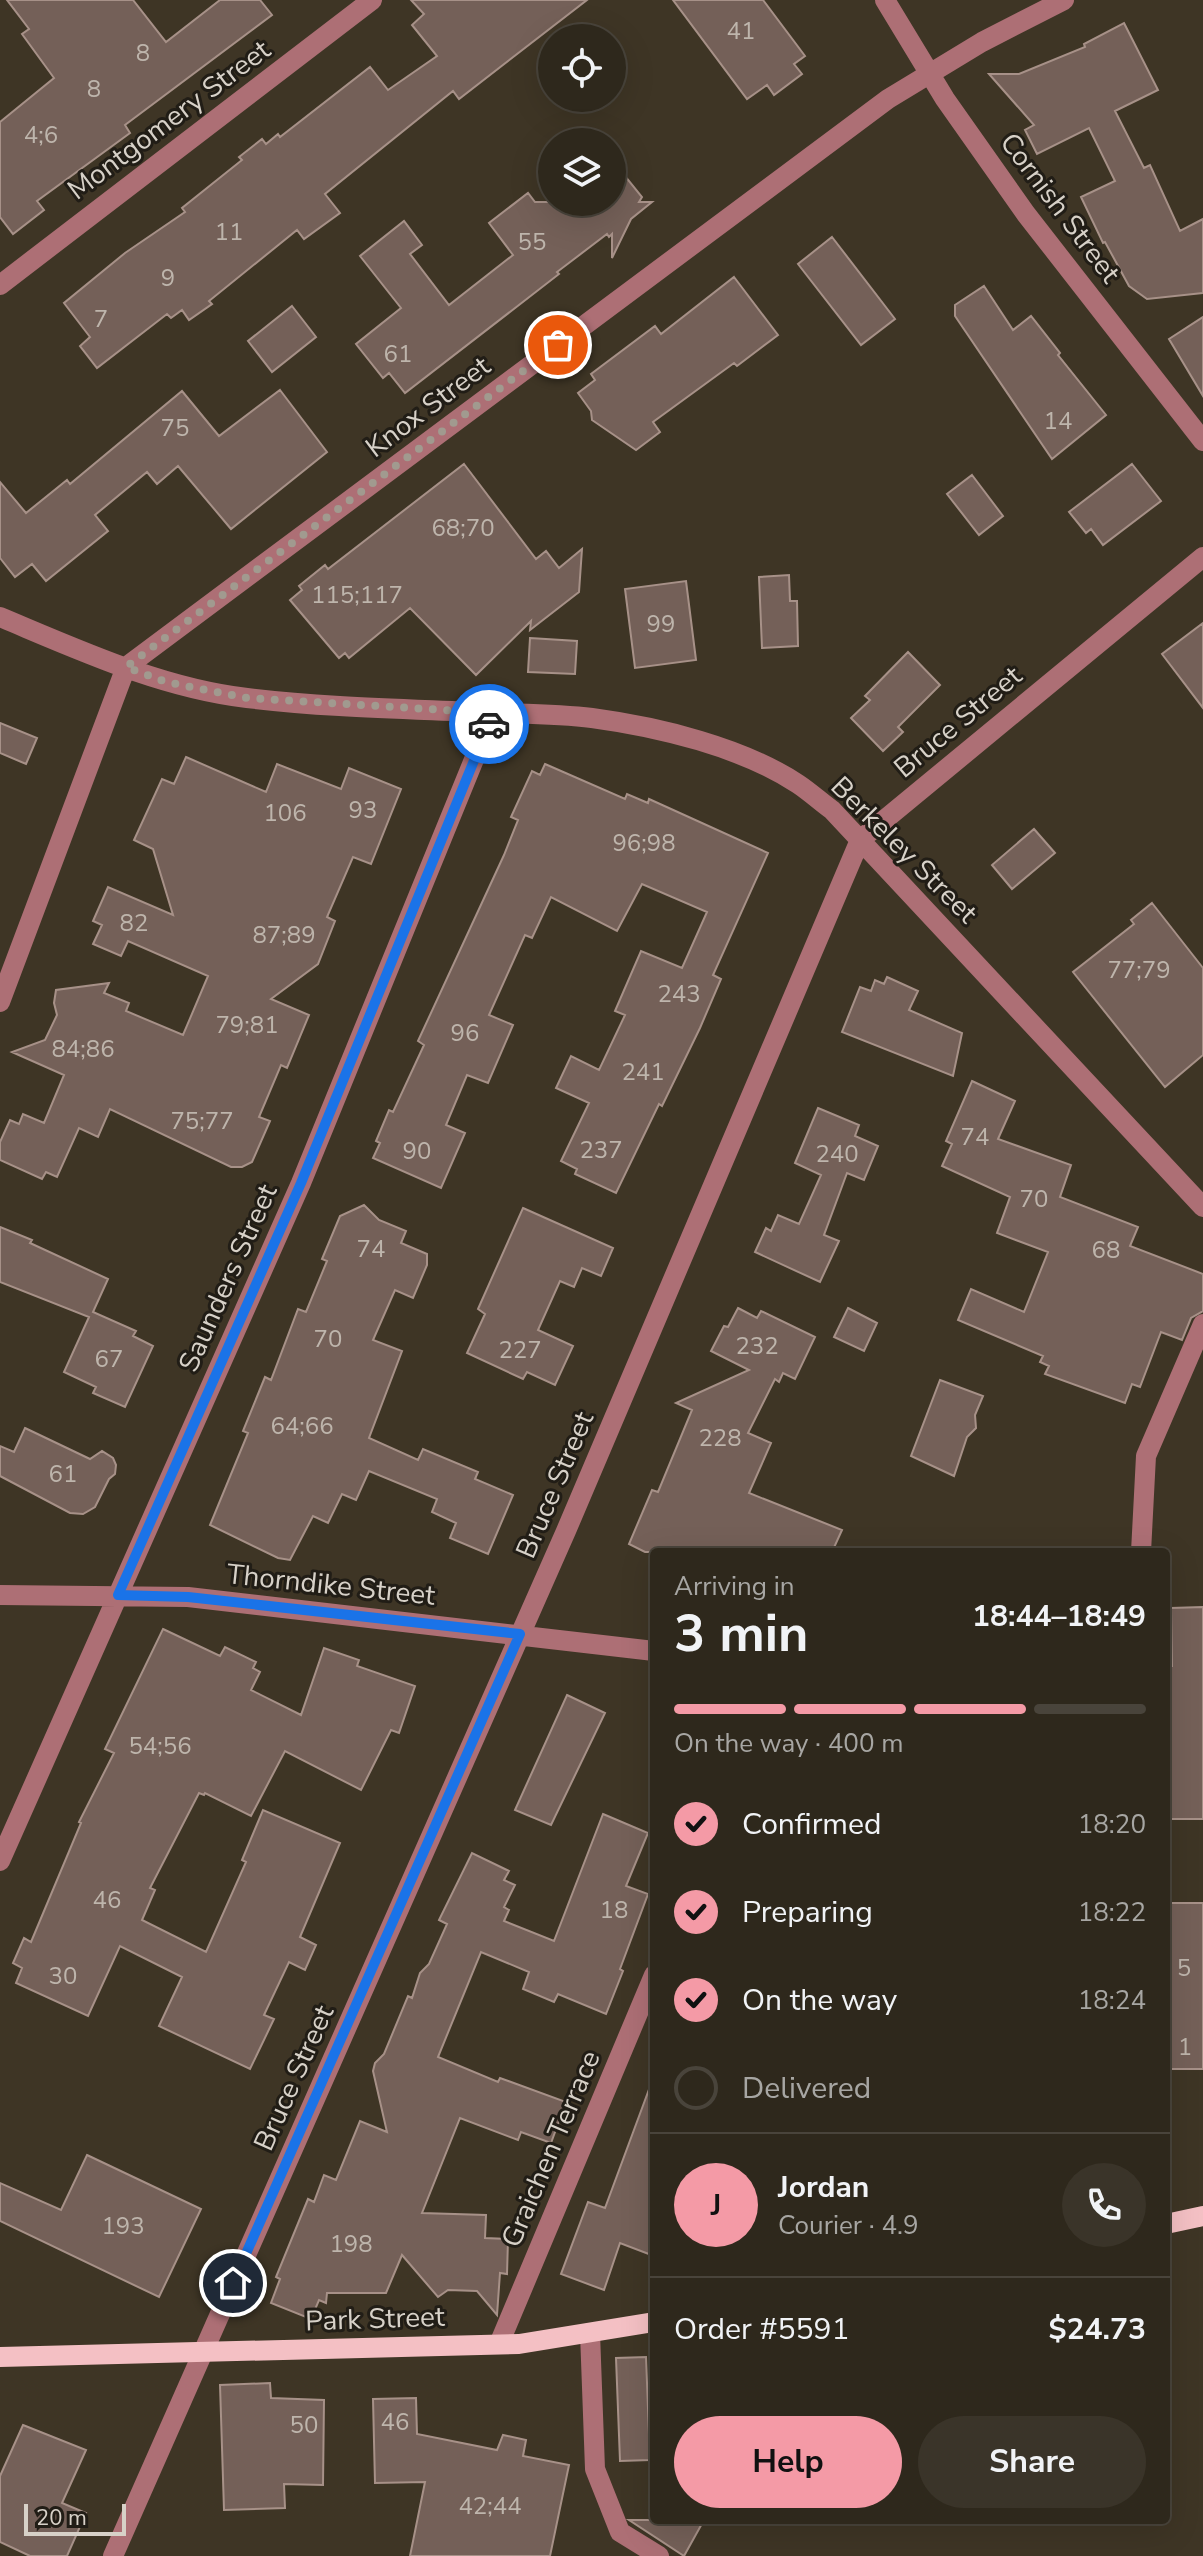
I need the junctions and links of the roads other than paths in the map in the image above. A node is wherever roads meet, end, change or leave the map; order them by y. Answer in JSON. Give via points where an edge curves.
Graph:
{"nodes":[{"id":1,"x":372,"y":0,"type":"edge"},
{"id":2,"x":885,"y":0,"type":"edge"},
{"id":3,"x":1064,"y":0,"type":"edge"},
{"id":4,"x":929,"y":74,"type":"junction"},
{"id":5,"x":0,"y":285,"type":"edge"},
{"id":6,"x":1203,"y":441,"type":"edge"},
{"id":7,"x":1203,"y":557,"type":"edge"},
{"id":8,"x":0,"y":617,"type":"edge"},
{"id":9,"x":126,"y":667,"type":"junction"},
{"id":10,"x":493,"y":713,"type":"junction"},
{"id":11,"x":860,"y":840,"type":"junction"},
{"id":12,"x":0,"y":1002,"type":"edge"},
{"id":13,"x":1203,"y":1207,"type":"edge"},
{"id":14,"x":1203,"y":1324,"type":"edge"},
{"id":15,"x":1141,"y":1548,"type":"edge"},
{"id":16,"x":0,"y":1595,"type":"edge"},
{"id":17,"x":118,"y":1595,"type":"junction"},
{"id":18,"x":520,"y":1634,"type":"junction"},
{"id":19,"x":650,"y":1650,"type":"edge"},
{"id":20,"x":0,"y":1861,"type":"edge"},
{"id":21,"x":650,"y":1985,"type":"edge"},
{"id":22,"x":1203,"y":2216,"type":"edge"},
{"id":23,"x":1170,"y":2223,"type":"edge"},
{"id":24,"x":650,"y":2323,"type":"edge"},
{"id":25,"x":590,"y":2333,"type":"junction"},
{"id":26,"x":499,"y":2344,"type":"junction"},
{"id":27,"x":204,"y":2351,"type":"junction"},
{"id":28,"x":0,"y":2357,"type":"edge"},
{"id":29,"x":113,"y":2556,"type":"edge"},
{"id":30,"x":659,"y":2556,"type":"edge"}],
"edges":[{"from":1,"to":5,"type":"street","name":"Montgomery Street"},
{"from":2,"to":4,"type":"street","name":"Cornish Street"},
{"from":3,"to":4,"type":"street","name":"Knox Street"},
{"from":4,"to":6,"type":"street","name":"Cornish Street","via":[[1026,214]]},
{"from":4,"to":9,"type":"street","name":"Knox Street","via":[[888,99]]},
{"from":7,"to":11,"type":"street","name":"Bruce Street"},
{"from":8,"to":9,"type":"street","name":"Berkeley Street"},
{"from":9,"to":10,"type":"street","name":"Berkeley Street","via":[[166,682],[247,698]]},
{"from":9,"to":12,"type":"street"},
{"from":10,"to":11,"type":"street","name":"Berkeley Street","via":[[602,719],[722,748],[797,783]]},
{"from":10,"to":17,"type":"street","name":"Saunders Street","via":[[301,1183]]},
{"from":11,"to":13,"type":"street","name":"Berkeley Street"},
{"from":11,"to":18,"type":"street","name":"Bruce Street"},
{"from":14,"to":15,"type":"street","via":[[1146,1456]]},
{"from":16,"to":17,"type":"street","name":"Thorndike Street"},
{"from":17,"to":18,"type":"street","name":"Thorndike Street","via":[[188,1597]]},
{"from":17,"to":20,"type":"street","name":"Saunders Street"},
{"from":18,"to":19,"type":"street","name":"Thorndike Street"},
{"from":18,"to":27,"type":"street","name":"Bruce Street"},
{"from":21,"to":26,"type":"street","name":"Graichen Terrace"},
{"from":22,"to":23,"type":"main road"},
{"from":24,"to":25,"type":"main road","name":"Park Street"},
{"from":25,"to":26,"type":"main road","name":"Park Street"},
{"from":25,"to":30,"type":"street","via":[[595,2469],[620,2532]]},
{"from":26,"to":27,"type":"main road","name":"Park Street"},
{"from":27,"to":28,"type":"main road","name":"Park Street"},
{"from":27,"to":29,"type":"street","name":"Bruce Street"}]}
